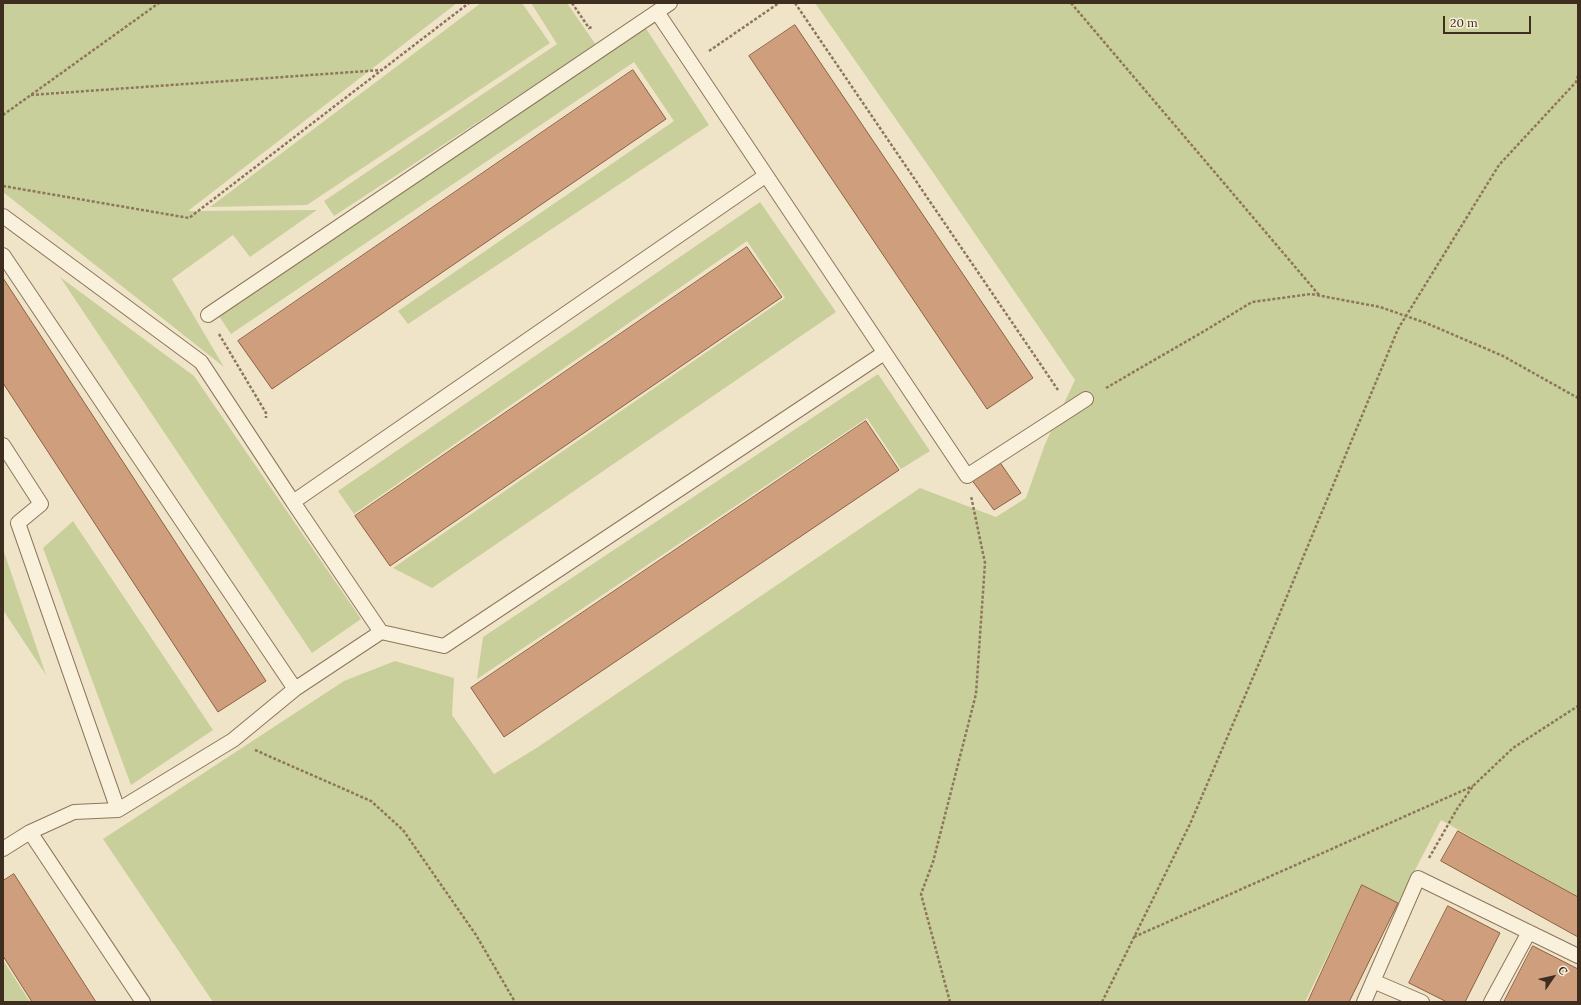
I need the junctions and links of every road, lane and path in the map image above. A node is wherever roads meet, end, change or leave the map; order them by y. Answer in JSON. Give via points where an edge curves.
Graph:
{"nodes":[{"id":1,"x":159,"y":3,"type":"edge"},
{"id":2,"x":469,"y":3,"type":"edge"},
{"id":3,"x":670,"y":3,"type":"edge"},
{"id":4,"x":779,"y":3,"type":"edge"},
{"id":5,"x":795,"y":3,"type":"edge"},
{"id":6,"x":1071,"y":3,"type":"edge"},
{"id":7,"x":657,"y":12,"type":"junction"},
{"id":8,"x":690,"y":63,"type":"junction"},
{"id":9,"x":381,"y":70,"type":"junction"},
{"id":10,"x":1578,"y":76,"type":"edge"},
{"id":11,"x":31,"y":95,"type":"junction"},
{"id":12,"x":3,"y":115,"type":"edge"},
{"id":13,"x":765,"y":176,"type":"junction"},
{"id":14,"x":3,"y":186,"type":"edge"},
{"id":15,"x":3,"y":216,"type":"edge"},
{"id":16,"x":3,"y":255,"type":"edge"},
{"id":17,"x":1319,"y":296,"type":"junction"},
{"id":18,"x":208,"y":315,"type":"dead end"},
{"id":19,"x":1406,"y":316,"type":"junction"},
{"id":20,"x":884,"y":353,"type":"junction"},
{"id":21,"x":232,"y":355,"type":"dead end"},
{"id":22,"x":248,"y":382,"type":"dead end"},
{"id":23,"x":1578,"y":398,"type":"edge"},
{"id":24,"x":1086,"y":399,"type":"joint"},
{"id":25,"x":1071,"y":409,"type":"junction"},
{"id":26,"x":3,"y":445,"type":"edge"},
{"id":27,"x":967,"y":476,"type":"junction"},
{"id":28,"x":293,"y":502,"type":"junction"},
{"id":29,"x":381,"y":632,"type":"junction"},
{"id":30,"x":295,"y":689,"type":"junction"},
{"id":31,"x":1578,"y":706,"type":"edge"},
{"id":32,"x":233,"y":740,"type":"junction"},
{"id":33,"x":1473,"y":786,"type":"junction"},
{"id":34,"x":118,"y":810,"type":"junction"},
{"id":35,"x":30,"y":832,"type":"junction"},
{"id":36,"x":3,"y":849,"type":"edge"},
{"id":37,"x":1418,"y":878,"type":"junction"},
{"id":38,"x":1529,"y":932,"type":"junction"},
{"id":39,"x":1134,"y":938,"type":"junction"},
{"id":40,"x":1578,"y":956,"type":"edge"},
{"id":41,"x":1373,"y":981,"type":"junction"},
{"id":42,"x":143,"y":1002,"type":"edge"},
{"id":43,"x":515,"y":1002,"type":"edge"},
{"id":44,"x":950,"y":1002,"type":"edge"},
{"id":45,"x":1102,"y":1002,"type":"edge"},
{"id":46,"x":1364,"y":1002,"type":"edge"},
{"id":47,"x":1422,"y":1002,"type":"edge"},
{"id":48,"x":1491,"y":1002,"type":"edge"}],
"edges":[{"from":1,"to":11,"type":"path"},
{"from":2,"to":9,"type":"path"},
{"from":3,"to":7,"type":"lane"},
{"from":4,"to":8,"type":"path"},
{"from":5,"to":25,"type":"path"},
{"from":6,"to":17,"type":"path"},
{"from":7,"to":8,"type":"lane"},
{"from":7,"to":18,"type":"lane"},
{"from":8,"to":13,"type":"lane"},
{"from":9,"to":11,"type":"path"},
{"from":9,"to":14,"type":"path","via":[[189,218]]},
{"from":10,"to":19,"type":"path","via":[[1576,82],[1499,164]]},
{"from":11,"to":12,"type":"path"},
{"from":13,"to":20,"type":"lane"},
{"from":13,"to":28,"type":"lane"},
{"from":15,"to":28,"type":"lane","via":[[201,362]]},
{"from":16,"to":30,"type":"lane"},
{"from":17,"to":19,"type":"path","via":[[1380,306]]},
{"from":17,"to":24,"type":"path","via":[[1311,294],[1252,302]]},
{"from":19,"to":23,"type":"path","via":[[1503,356]]},
{"from":19,"to":39,"type":"path","via":[[1395,336],[1190,824]]},
{"from":20,"to":27,"type":"lane"},
{"from":20,"to":29,"type":"lane","via":[[444,646]]},
{"from":21,"to":22,"type":"path"},
{"from":24,"to":25,"type":"lane"},
{"from":25,"to":27,"type":"lane"},
{"from":26,"to":34,"type":"lane","via":[[41,504],[18,523]]},
{"from":27,"to":44,"type":"path","via":[[985,563],[976,694],[933,862],[921,894]]},
{"from":28,"to":29,"type":"lane"},
{"from":29,"to":30,"type":"lane"},
{"from":30,"to":32,"type":"lane"},
{"from":31,"to":33,"type":"path","via":[[1513,748]]},
{"from":32,"to":34,"type":"lane"},
{"from":32,"to":43,"type":"path","via":[[371,801],[403,830],[476,935]]},
{"from":33,"to":37,"type":"path"},
{"from":33,"to":39,"type":"path"},
{"from":34,"to":35,"type":"lane","via":[[74,812]]},
{"from":35,"to":36,"type":"lane"},
{"from":35,"to":42,"type":"lane"},
{"from":37,"to":38,"type":"lane"},
{"from":37,"to":41,"type":"lane"},
{"from":38,"to":40,"type":"lane"},
{"from":38,"to":48,"type":"lane"},
{"from":39,"to":45,"type":"path"},
{"from":41,"to":46,"type":"lane"},
{"from":41,"to":47,"type":"lane"}]}
